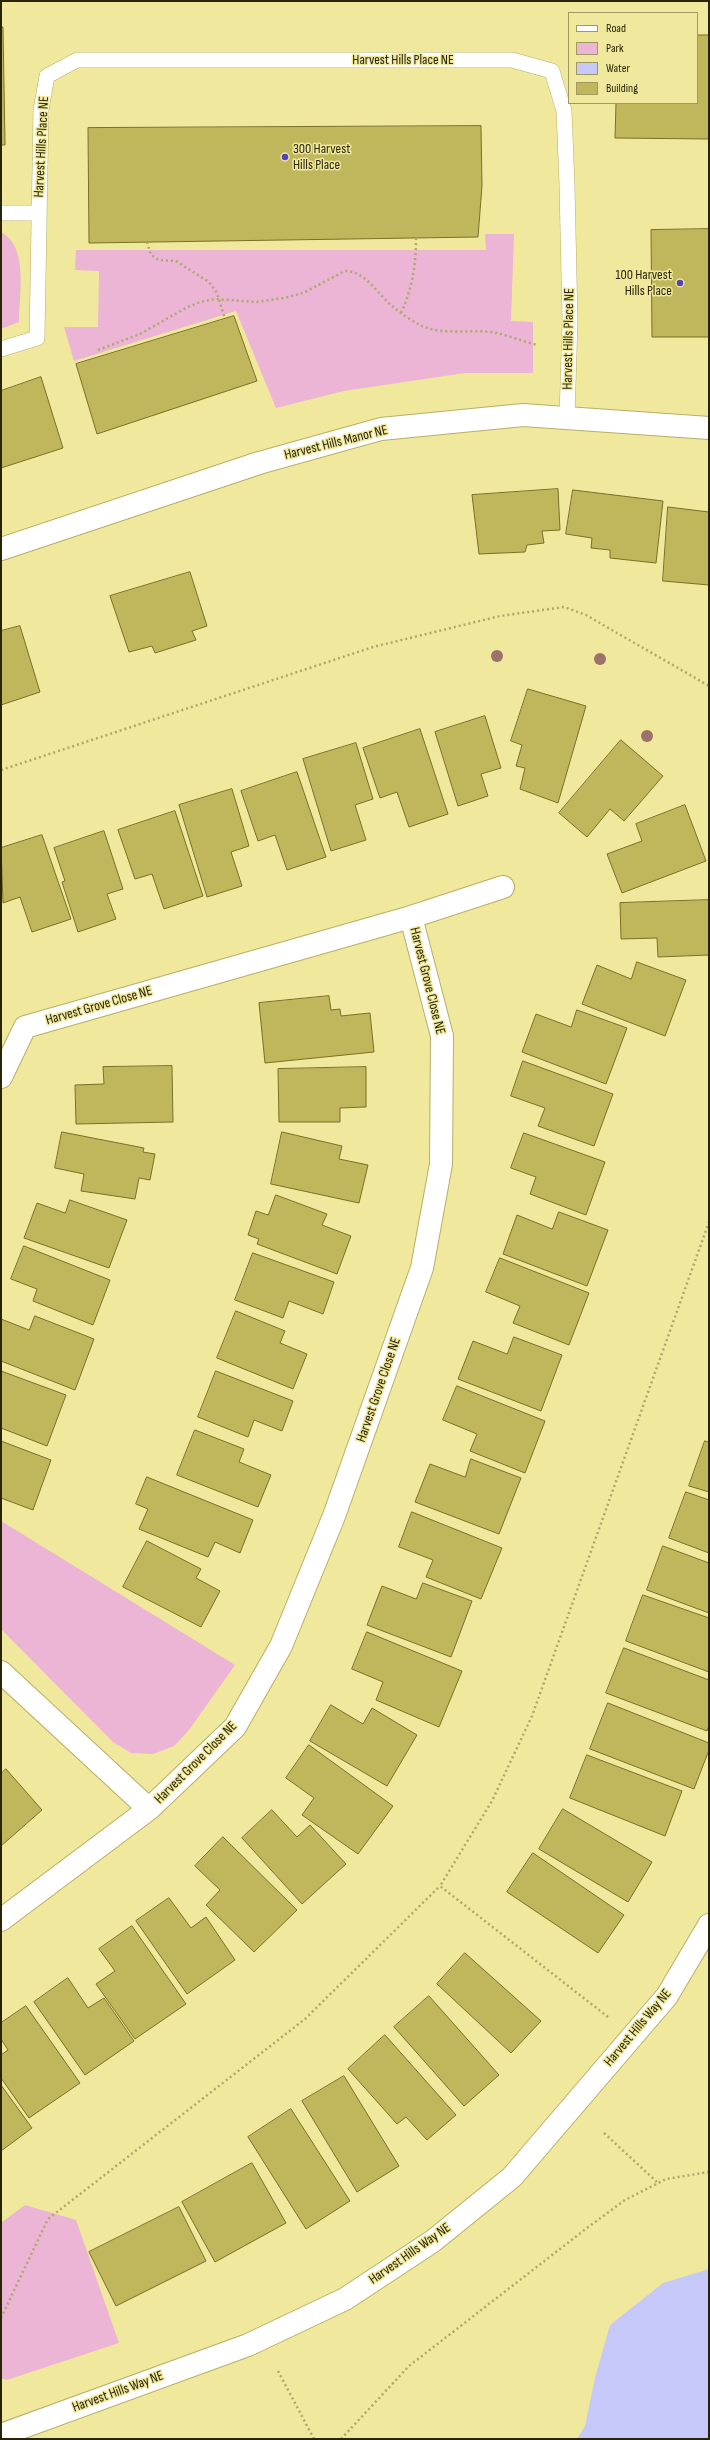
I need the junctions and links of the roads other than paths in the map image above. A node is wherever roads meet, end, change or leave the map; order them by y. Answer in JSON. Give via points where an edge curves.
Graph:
{"nodes":[{"id":1,"x":1,"y":212,"type":"edge"},
{"id":2,"x":39,"y":213,"type":"junction"},
{"id":3,"x":1,"y":349,"type":"edge"},
{"id":4,"x":567,"y":417,"type":"junction"},
{"id":5,"x":709,"y":428,"type":"edge"},
{"id":6,"x":1,"y":549,"type":"edge"},
{"id":7,"x":503,"y":887,"type":"dead end"},
{"id":8,"x":411,"y":917,"type":"junction"},
{"id":9,"x":1,"y":1078,"type":"edge"},
{"id":10,"x":1,"y":1672,"type":"edge"},
{"id":11,"x":149,"y":1809,"type":"junction"},
{"id":12,"x":1,"y":1920,"type":"edge"},
{"id":13,"x":709,"y":1925,"type":"edge"},
{"id":14,"x":1,"y":2435,"type":"edge"}],
"edges":[{"from":1,"to":2,"type":"lane"},
{"from":2,"to":3,"type":"lane","via":[[37,338]]},
{"from":2,"to":4,"type":"lane","name":"Harvest Hills Place NE","via":[[41,110],[47,76],[77,60],[512,60],[552,71],[564,111],[570,321]]},
{"from":4,"to":5,"type":"street","name":"Harvest Hills Manor NE"},
{"from":4,"to":6,"type":"street","name":"Harvest Hills Manor NE","via":[[523,415],[381,429],[259,463]]},
{"from":7,"to":8,"type":"street","name":"Harvest Grove Close NE"},
{"from":8,"to":9,"type":"street","name":"Harvest Grove Close NE","via":[[25,1027]]},
{"from":8,"to":11,"type":"street","name":"Harvest Grove Close NE","via":[[442,1036],[441,1164],[422,1268],[334,1516],[281,1646],[235,1727]]},
{"from":10,"to":11,"type":"street","name":"Harvest Grove Close NE"},
{"from":11,"to":12,"type":"street","name":"Harvest Grove Close NE"},
{"from":13,"to":14,"type":"street","name":"Harvest Hills Way NE","via":[[667,1996],[512,2177],[433,2241],[345,2299],[248,2345]]}]}
